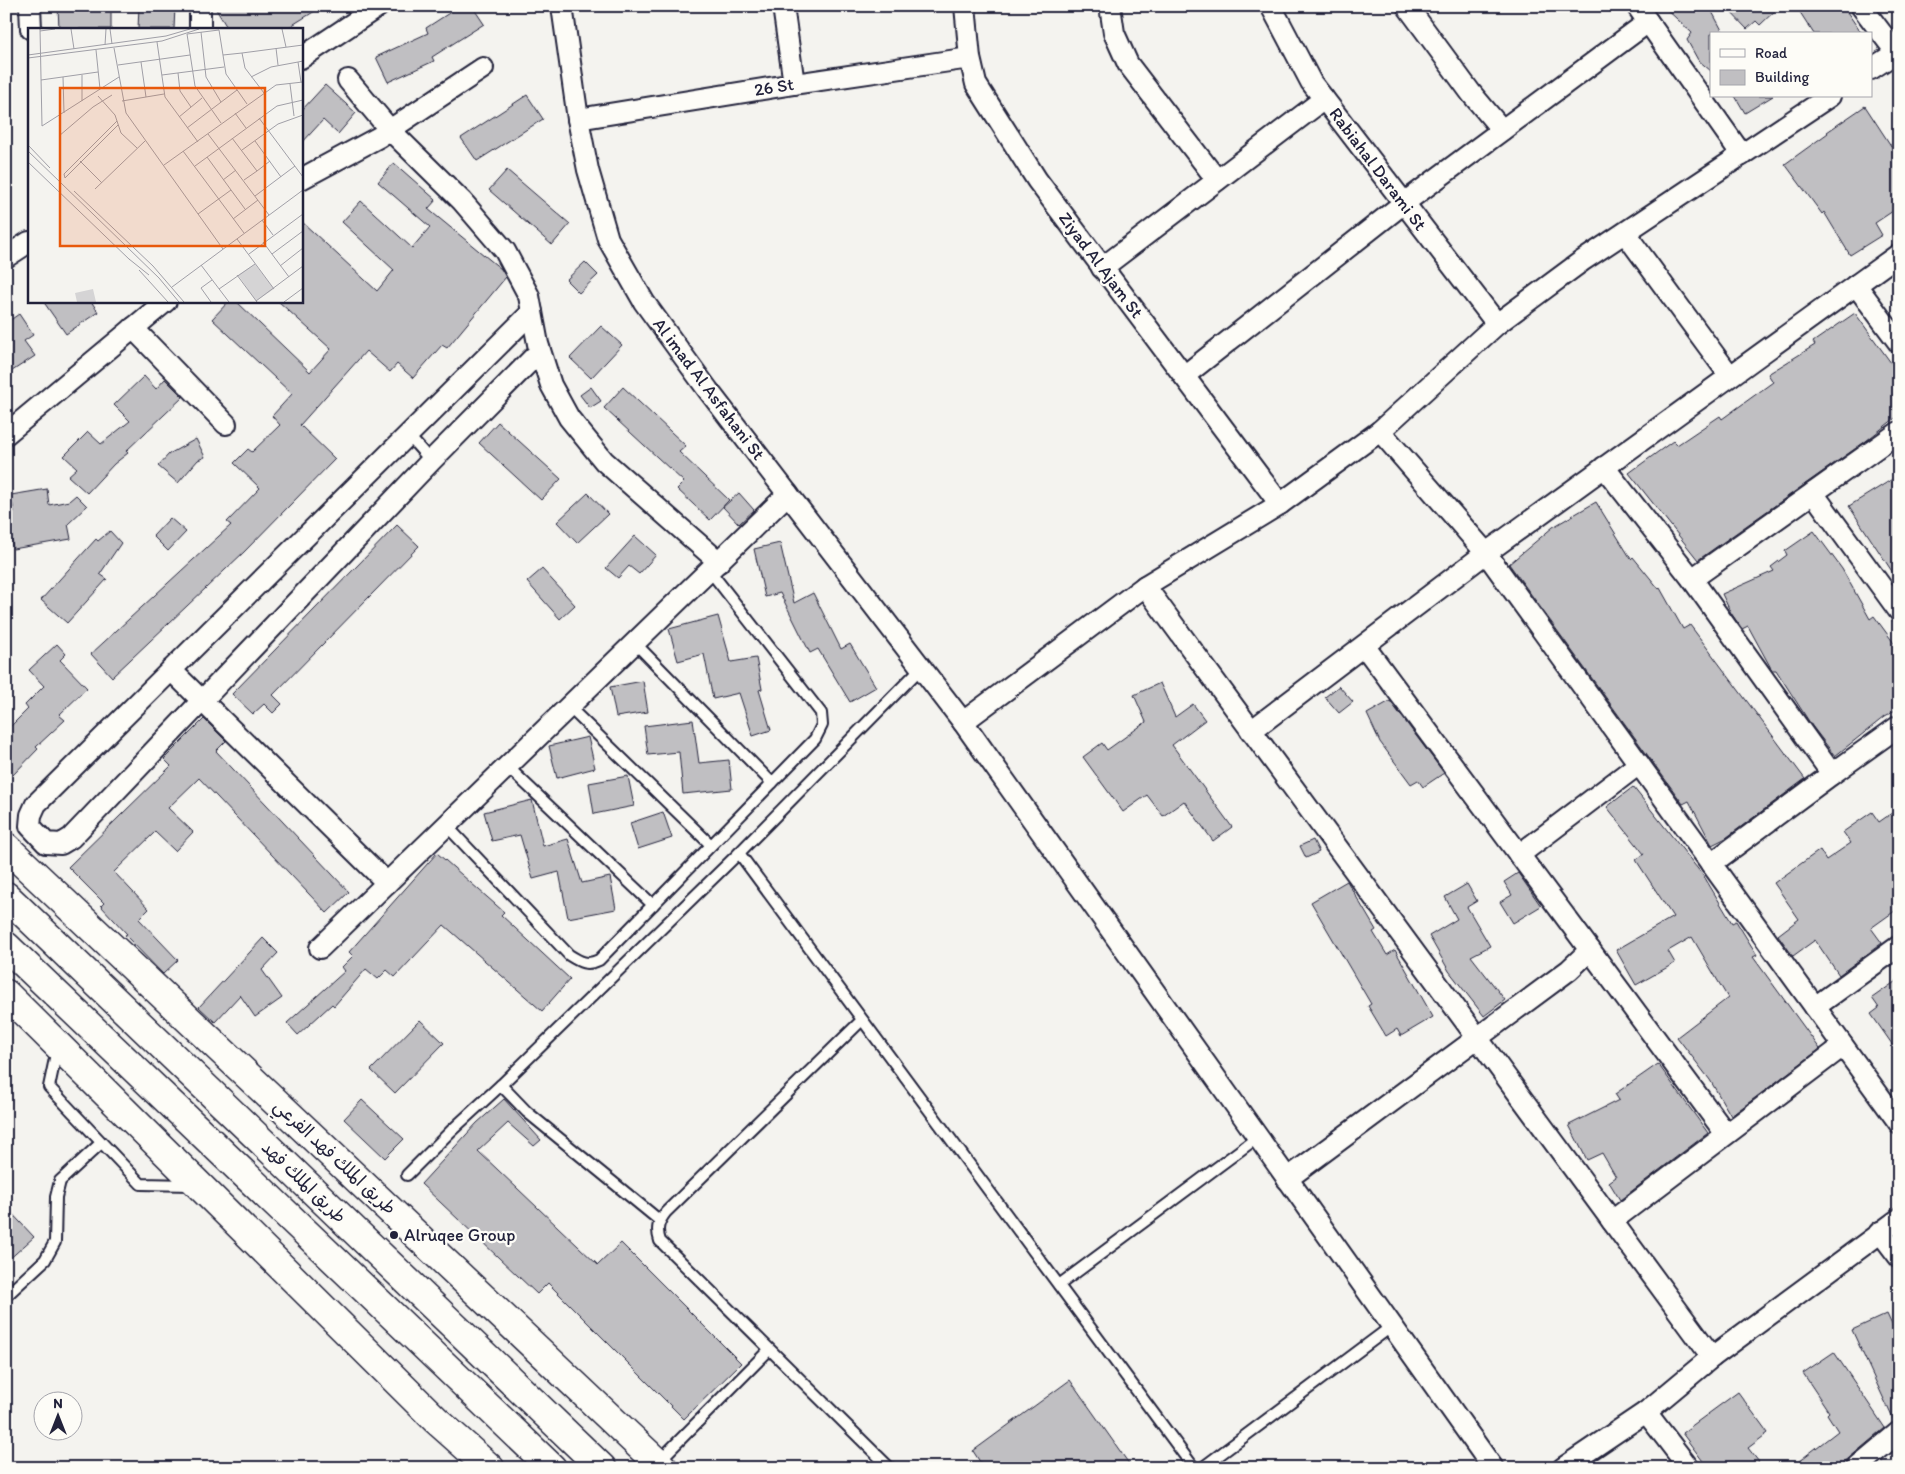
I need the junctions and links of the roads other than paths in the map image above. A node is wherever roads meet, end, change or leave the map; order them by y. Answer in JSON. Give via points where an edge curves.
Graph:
{"nodes":[{"id":1,"x":30,"y":6,"type":"edge"},
{"id":2,"x":200,"y":6,"type":"edge"},
{"id":3,"x":562,"y":6,"type":"edge"},
{"id":4,"x":783,"y":6,"type":"edge"},
{"id":5,"x":965,"y":6,"type":"edge"},
{"id":6,"x":1110,"y":6,"type":"edge"},
{"id":7,"x":1272,"y":6,"type":"edge"},
{"id":8,"x":1407,"y":6,"type":"edge"},
{"id":9,"x":1861,"y":6,"type":"edge"},
{"id":10,"x":371,"y":9,"type":"edge"},
{"id":11,"x":1643,"y":14,"type":"edge"},
{"id":12,"x":31,"y":28,"type":"edge"},
{"id":13,"x":200,"y":28,"type":"edge"},
{"id":14,"x":1897,"y":51,"type":"edge"},
{"id":15,"x":302,"y":57,"type":"edge"},
{"id":16,"x":970,"y":58,"type":"junction"},
{"id":17,"x":483,"y":68,"type":"dead end"},
{"id":18,"x":1872,"y":68,"type":"edge"},
{"id":19,"x":348,"y":80,"type":"dead end"},
{"id":20,"x":794,"y":84,"type":"junction"},
{"id":21,"x":1827,"y":98,"type":"edge"},
{"id":22,"x":1324,"y":99,"type":"junction"},
{"id":23,"x":578,"y":119,"type":"junction"},
{"id":24,"x":390,"y":130,"type":"junction"},
{"id":25,"x":1502,"y":130,"type":"junction"},
{"id":26,"x":1742,"y":155,"type":"junction"},
{"id":27,"x":302,"y":179,"type":"edge"},
{"id":28,"x":1218,"y":180,"type":"junction"},
{"id":29,"x":1404,"y":203,"type":"junction"},
{"id":30,"x":1625,"y":233,"type":"junction"},
{"id":31,"x":28,"y":243,"type":"edge"},
{"id":32,"x":1899,"y":254,"type":"edge"},
{"id":33,"x":6,"y":257,"type":"edge"},
{"id":34,"x":1102,"y":268,"type":"junction"},
{"id":35,"x":1856,"y":285,"type":"junction"},
{"id":36,"x":165,"y":302,"type":"edge"},
{"id":37,"x":532,"y":312,"type":"junction"},
{"id":38,"x":1497,"y":324,"type":"junction"},
{"id":39,"x":133,"y":328,"type":"junction"},
{"id":40,"x":1899,"y":343,"type":"edge"},
{"id":41,"x":540,"y":351,"type":"junction"},
{"id":42,"x":1184,"y":376,"type":"junction"},
{"id":43,"x":1730,"y":376,"type":"junction"},
{"id":44,"x":226,"y":424,"type":"dead end"},
{"id":45,"x":1380,"y":431,"type":"junction"},
{"id":46,"x":1899,"y":432,"type":"edge"},
{"id":47,"x":6,"y":434,"type":"edge"},
{"id":48,"x":408,"y":436,"type":"junction"},
{"id":49,"x":432,"y":461,"type":"junction"},
{"id":50,"x":1604,"y":467,"type":"junction"},
{"id":51,"x":1813,"y":493,"type":"junction"},
{"id":52,"x":788,"y":494,"type":"junction"},
{"id":53,"x":1280,"y":504,"type":"junction"},
{"id":54,"x":1486,"y":553,"type":"junction"},
{"id":55,"x":714,"y":566,"type":"junction"},
{"id":56,"x":1692,"y":579,"type":"junction"},
{"id":57,"x":1145,"y":586,"type":"junction"},
{"id":58,"x":1899,"y":611,"type":"edge"},
{"id":59,"x":635,"y":643,"type":"junction"},
{"id":60,"x":1365,"y":646,"type":"junction"},
{"id":61,"x":921,"y":668,"type":"junction"},
{"id":62,"x":172,"y":670,"type":"junction"},
{"id":63,"x":202,"y":700,"type":"junction"},
{"id":64,"x":569,"y":707,"type":"junction"},
{"id":65,"x":963,"y":722,"type":"junction"},
{"id":66,"x":1899,"y":726,"type":"edge"},
{"id":67,"x":1251,"y":731,"type":"junction"},
{"id":68,"x":1639,"y":764,"type":"junction"},
{"id":69,"x":508,"y":767,"type":"junction"},
{"id":70,"x":1832,"y":774,"type":"junction"},
{"id":71,"x":772,"y":783,"type":"junction"},
{"id":72,"x":446,"y":826,"type":"junction"},
{"id":73,"x":711,"y":845,"type":"junction"},
{"id":74,"x":6,"y":847,"type":"edge"},
{"id":75,"x":739,"y":853,"type":"junction"},
{"id":76,"x":1519,"y":855,"type":"junction"},
{"id":77,"x":1711,"y":864,"type":"junction"},
{"id":78,"x":387,"y":883,"type":"junction"},
{"id":79,"x":6,"y":896,"type":"edge"},
{"id":80,"x":653,"y":905,"type":"junction"},
{"id":81,"x":6,"y":946,"type":"edge"},
{"id":82,"x":1899,"y":946,"type":"edge"},
{"id":83,"x":320,"y":948,"type":"dead end"},
{"id":84,"x":1590,"y":950,"type":"junction"},
{"id":85,"x":6,"y":994,"type":"edge"},
{"id":86,"x":1815,"y":1007,"type":"junction"},
{"id":87,"x":862,"y":1020,"type":"junction"},
{"id":88,"x":1477,"y":1037,"type":"junction"},
{"id":89,"x":58,"y":1045,"type":"junction"},
{"id":90,"x":1843,"y":1046,"type":"junction"},
{"id":91,"x":501,"y":1085,"type":"junction"},
{"id":92,"x":1899,"y":1123,"type":"edge"},
{"id":93,"x":1726,"y":1134,"type":"junction"},
{"id":94,"x":1258,"y":1137,"type":"junction"},
{"id":95,"x":101,"y":1143,"type":"junction"},
{"id":96,"x":407,"y":1176,"type":"dead end"},
{"id":97,"x":1287,"y":1179,"type":"junction"},
{"id":98,"x":199,"y":1185,"type":"junction"},
{"id":99,"x":1899,"y":1219,"type":"edge"},
{"id":100,"x":659,"y":1220,"type":"junction"},
{"id":101,"x":1612,"y":1221,"type":"junction"},
{"id":102,"x":1880,"y":1232,"type":"junction"},
{"id":103,"x":1899,"y":1257,"type":"edge"},
{"id":104,"x":1059,"y":1285,"type":"junction"},
{"id":105,"x":6,"y":1296,"type":"edge"},
{"id":106,"x":1392,"y":1326,"type":"junction"},
{"id":107,"x":769,"y":1350,"type":"junction"},
{"id":108,"x":1712,"y":1357,"type":"junction"},
{"id":109,"x":1646,"y":1412,"type":"junction"},
{"id":110,"x":1897,"y":1437,"type":"edge"},
{"id":111,"x":660,"y":1465,"type":"edge"},
{"id":112,"x":490,"y":1468,"type":"edge"},
{"id":113,"x":552,"y":1468,"type":"edge"},
{"id":114,"x":602,"y":1468,"type":"edge"},
{"id":115,"x":890,"y":1468,"type":"edge"},
{"id":116,"x":1194,"y":1468,"type":"edge"},
{"id":117,"x":1202,"y":1468,"type":"edge"},
{"id":118,"x":1493,"y":1468,"type":"edge"},
{"id":119,"x":1564,"y":1468,"type":"edge"},
{"id":120,"x":1689,"y":1468,"type":"edge"},
{"id":121,"x":1856,"y":1468,"type":"edge"}],
"edges":[{"from":1,"to":12,"type":"street"},
{"from":2,"to":13,"type":"street"},
{"from":3,"to":23,"type":"street","name":"Al imad Al Asfahani St"},
{"from":4,"to":20,"type":"street"},
{"from":5,"to":16,"type":"street","name":"Ziyad Al Ajam St"},
{"from":6,"to":28,"type":"street","via":[[1114,33],[1128,64]]},
{"from":7,"to":22,"type":"street","name":"Rabiahal Darami St","via":[[1311,82]]},
{"from":8,"to":25,"type":"street"},
{"from":9,"to":14,"type":"street"},
{"from":10,"to":15,"type":"street"},
{"from":11,"to":25,"type":"street"},
{"from":11,"to":26,"type":"street"},
{"from":14,"to":18,"type":"street"},
{"from":16,"to":20,"type":"street","name":"26 St"},
{"from":16,"to":34,"type":"street","name":"Ziyad Al Ajam St","via":[[976,84],[1032,172]]},
{"from":17,"to":24,"type":"street"},
{"from":19,"to":24,"type":"street"},
{"from":20,"to":23,"type":"street","name":"26 St"},
{"from":21,"to":26,"type":"street"},
{"from":22,"to":28,"type":"street"},
{"from":22,"to":29,"type":"street","name":"Rabiahal Darami St"},
{"from":23,"to":52,"type":"street","name":"Al imad Al Asfahani St","via":[[588,170],[608,239],[644,302]]},
{"from":24,"to":27,"type":"street"},
{"from":24,"to":37,"type":"street","via":[[462,201],[505,251],[529,296]]},
{"from":25,"to":29,"type":"street"},
{"from":26,"to":30,"type":"street"},
{"from":28,"to":34,"type":"street"},
{"from":29,"to":38,"type":"street","name":"Rabiahal Darami St"},
{"from":29,"to":42,"type":"street"},
{"from":30,"to":38,"type":"street"},
{"from":30,"to":43,"type":"street"},
{"from":31,"to":33,"type":"street"},
{"from":32,"to":35,"type":"street"},
{"from":34,"to":42,"type":"street","name":"Ziyad Al Ajam St"},
{"from":35,"to":40,"type":"street"},
{"from":35,"to":43,"type":"street"},
{"from":36,"to":39,"type":"street"},
{"from":37,"to":41,"type":"street"},
{"from":37,"to":48,"type":"street"},
{"from":38,"to":45,"type":"street"},
{"from":39,"to":44,"type":"street"},
{"from":39,"to":47,"type":"street"},
{"from":41,"to":49,"type":"street"},
{"from":41,"to":55,"type":"street","via":[[551,385],[569,418],[604,461]]},
{"from":42,"to":53,"type":"street","name":"Ziyad Al Ajam St"},
{"from":43,"to":50,"type":"street"},
{"from":45,"to":53,"type":"street"},
{"from":45,"to":54,"type":"street"},
{"from":46,"to":51,"type":"street"},
{"from":48,"to":49,"type":"lane"},
{"from":48,"to":62,"type":"street"},
{"from":49,"to":63,"type":"street"},
{"from":50,"to":54,"type":"street"},
{"from":50,"to":56,"type":"street"},
{"from":51,"to":56,"type":"street"},
{"from":51,"to":58,"type":"street"},
{"from":52,"to":55,"type":"street"},
{"from":52,"to":61,"type":"street","name":"Al imad Al Asfahani St"},
{"from":53,"to":57,"type":"street"},
{"from":54,"to":60,"type":"street"},
{"from":54,"to":68,"type":"street"},
{"from":55,"to":59,"type":"street"},
{"from":55,"to":71,"type":"lane","via":[[821,713],[822,725],[815,739]]},
{"from":56,"to":70,"type":"street"},
{"from":57,"to":65,"type":"street"},
{"from":57,"to":67,"type":"street"},
{"from":59,"to":64,"type":"street"},
{"from":59,"to":71,"type":"lane"},
{"from":60,"to":67,"type":"street"},
{"from":60,"to":76,"type":"street"},
{"from":61,"to":65,"type":"street","name":"Al imad Al Asfahani St"},
{"from":61,"to":75,"type":"lane"},
{"from":62,"to":63,"type":"street"},
{"from":62,"to":63,"type":"street","via":[[36,804],[30,826],[46,843],[61,844],[71,838]]},
{"from":63,"to":78,"type":"street"},
{"from":64,"to":69,"type":"street"},
{"from":64,"to":73,"type":"lane"},
{"from":65,"to":94,"type":"street","name":"Al imad Al Asfahani St"},
{"from":66,"to":70,"type":"street"},
{"from":67,"to":88,"type":"street"},
{"from":68,"to":76,"type":"street"},
{"from":68,"to":77,"type":"street"},
{"from":69,"to":72,"type":"street"},
{"from":69,"to":80,"type":"lane"},
{"from":70,"to":77,"type":"street"},
{"from":71,"to":73,"type":"lane"},
{"from":72,"to":78,"type":"street"},
{"from":72,"to":80,"type":"lane","via":[[569,955],[581,963],[592,964],[599,960]]},
{"from":73,"to":80,"type":"lane"},
{"from":74,"to":111,"type":"main road","name":"طريق الملك فهد الفرعي"},
{"from":75,"to":87,"type":"lane"},
{"from":75,"to":91,"type":"lane"},
{"from":76,"to":84,"type":"street"},
{"from":77,"to":86,"type":"street"},
{"from":78,"to":83,"type":"street"},
{"from":79,"to":114,"type":"main road","name":"طريق الملك فهد"},
{"from":81,"to":113,"type":"main road","name":"طريق الملك فهد"},
{"from":82,"to":86,"type":"street"},
{"from":84,"to":88,"type":"street","via":[[1569,970]]},
{"from":84,"to":93,"type":"street"},
{"from":85,"to":89,"type":"main road"},
{"from":86,"to":90,"type":"street"},
{"from":87,"to":100,"type":"lane"},
{"from":87,"to":104,"type":"lane"},
{"from":88,"to":97,"type":"street"},
{"from":88,"to":101,"type":"street"},
{"from":89,"to":95,"type":"lane","via":[[49,1087]]},
{"from":89,"to":98,"type":"main road"},
{"from":90,"to":92,"type":"street"},
{"from":90,"to":93,"type":"street"},
{"from":91,"to":96,"type":"lane"},
{"from":91,"to":100,"type":"lane","via":[[527,1112]]},
{"from":93,"to":101,"type":"street"},
{"from":94,"to":97,"type":"street","name":"Al imad Al Asfahani St"},
{"from":94,"to":104,"type":"lane"},
{"from":95,"to":98,"type":"lane","via":[[140,1184]]},
{"from":95,"to":105,"type":"lane","via":[[60,1181],[56,1197],[55,1242],[45,1260]]},
{"from":97,"to":106,"type":"street","name":"Al imad Al Asfahani St"},
{"from":98,"to":112,"type":"main road","via":[[436,1420]]},
{"from":99,"to":102,"type":"street"},
{"from":100,"to":107,"type":"lane","via":[[657,1231],[660,1241]]},
{"from":101,"to":108,"type":"street"},
{"from":102,"to":103,"type":"street"},
{"from":102,"to":108,"type":"street"},
{"from":104,"to":116,"type":"lane"},
{"from":106,"to":117,"type":"lane"},
{"from":106,"to":118,"type":"street","name":"Al imad Al Asfahani St"},
{"from":107,"to":111,"type":"lane"},
{"from":107,"to":115,"type":"lane"},
{"from":108,"to":109,"type":"street"},
{"from":109,"to":119,"type":"street"},
{"from":109,"to":120,"type":"street"},
{"from":110,"to":121,"type":"street"}]}
